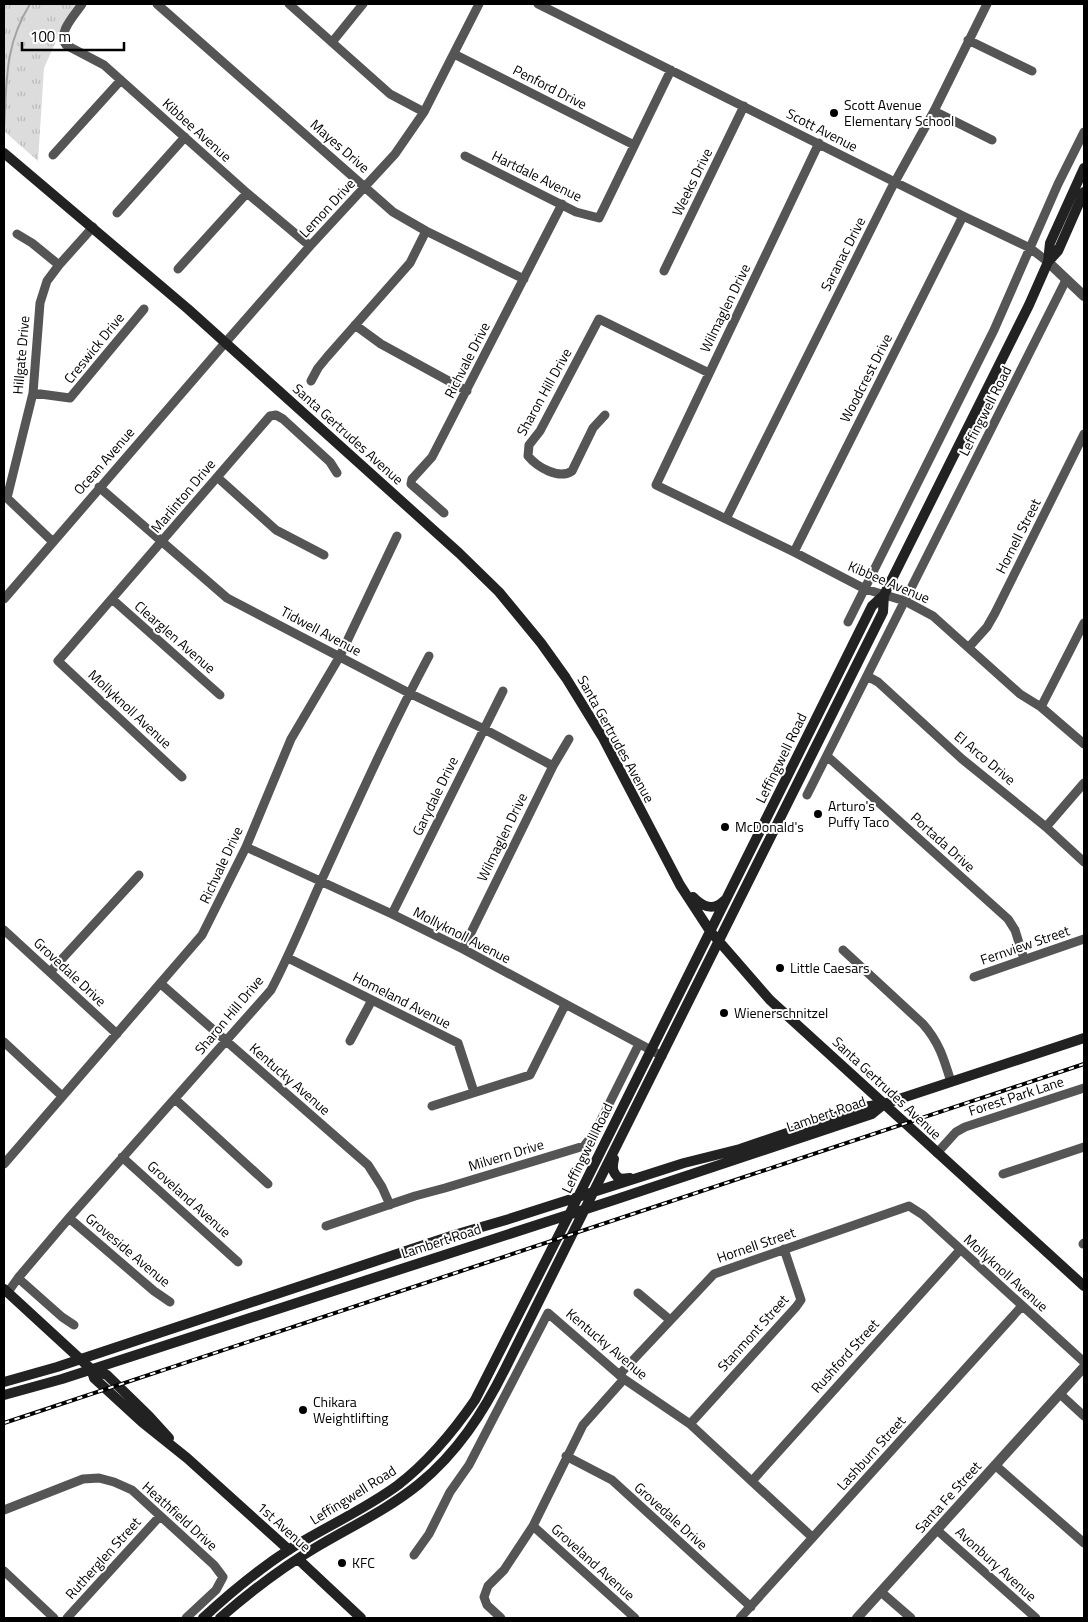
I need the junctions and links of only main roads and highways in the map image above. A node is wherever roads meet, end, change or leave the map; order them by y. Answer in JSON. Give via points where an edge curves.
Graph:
{"nodes":[{"id":1,"x":8,"y":156,"type":"edge"},
{"id":2,"x":1084,"y":168,"type":"edge"},
{"id":3,"x":1084,"y":192,"type":"edge"},
{"id":4,"x":1048,"y":262,"type":"junction"},
{"id":5,"x":884,"y":595,"type":"junction"},
{"id":6,"x":680,"y":885,"type":"junction"},
{"id":7,"x":728,"y":896,"type":"junction"},
{"id":8,"x":710,"y":931,"type":"junction"},
{"id":9,"x":719,"y":942,"type":"junction"},
{"id":10,"x":1084,"y":1038,"type":"edge"},
{"id":11,"x":884,"y":1104,"type":"junction"},
{"id":12,"x":618,"y":1145,"type":"junction"},
{"id":13,"x":655,"y":1173,"type":"junction"},
{"id":14,"x":594,"y":1192,"type":"junction"},
{"id":15,"x":578,"y":1197,"type":"junction"},
{"id":16,"x":586,"y":1208,"type":"junction"},
{"id":17,"x":570,"y":1214,"type":"junction"},
{"id":18,"x":515,"y":1232,"type":"junction"},
{"id":19,"x":559,"y":1236,"type":"junction"},
{"id":20,"x":1084,"y":1286,"type":"edge"},
{"id":21,"x":6,"y":1290,"type":"edge"},
{"id":22,"x":80,"y":1359,"type":"junction"},
{"id":23,"x":91,"y":1369,"type":"junction"},
{"id":24,"x":4,"y":1382,"type":"edge"},
{"id":25,"x":4,"y":1395,"type":"edge"},
{"id":26,"x":126,"y":1407,"type":"junction"},
{"id":27,"x":153,"y":1420,"type":"junction"},
{"id":28,"x":187,"y":1458,"type":"junction"},
{"id":29,"x":289,"y":1550,"type":"junction"},
{"id":30,"x":298,"y":1559,"type":"junction"},
{"id":31,"x":203,"y":1618,"type":"edge"},
{"id":32,"x":220,"y":1618,"type":"edge"},
{"id":33,"x":361,"y":1618,"type":"edge"}],
"edges":[{"from":1,"to":6,"type":"main road","name":"Santa Gertrudes Avenue","via":[[225,343],[499,592],[566,678],[603,738]]},
{"from":2,"to":4,"type":"main road","name":"Leffingwell Road","via":[[1050,243]]},
{"from":3,"to":4,"type":"main road","name":"Leffingwell Road","via":[[1058,251]]},
{"from":4,"to":5,"type":"main road","name":"Leffingwell Road"},
{"from":5,"to":7,"type":"main road","name":"Leffingwell Road","via":[[872,606]]},
{"from":5,"to":9,"type":"main road","name":"Leffingwell Road","via":[[883,612]]},
{"from":6,"to":7,"type":"main road","via":[[706,907],[718,906]]},
{"from":6,"to":8,"type":"main road","name":"Santa Gertrudes Avenue"},
{"from":7,"to":8,"type":"main road","name":"Leffingwell Road"},
{"from":8,"to":9,"type":"main road","name":"Santa Gertrudes Avenue"},
{"from":8,"to":15,"type":"main road","name":"Leffingwell Road"},
{"from":9,"to":11,"type":"main road","name":"Santa Gertrudes Avenue","via":[[770,1000]]},
{"from":9,"to":12,"type":"main road","name":"Leffingwell Road"},
{"from":10,"to":11,"type":"main road","name":"Lambert Road"},
{"from":11,"to":13,"type":"main road","name":"Lambert Road","via":[[863,1107],[740,1149]]},
{"from":11,"to":16,"type":"main road","name":"Lambert Road","via":[[872,1114]]},
{"from":11,"to":20,"type":"main road","name":"Santa Gertrudes Avenue"},
{"from":12,"to":13,"type":"main road","via":[[612,1168],[616,1176],[624,1180]]},
{"from":12,"to":14,"type":"main road","name":"Leffingwell Road"},
{"from":13,"to":14,"type":"main road","name":"Lambert Road"},
{"from":14,"to":15,"type":"main road","name":"Lambert Road"},
{"from":14,"to":16,"type":"main road","name":"Leffingwell Road"},
{"from":15,"to":17,"type":"main road","name":"Leffingwell Road"},
{"from":15,"to":22,"type":"main road","name":"Lambert Road"},
{"from":16,"to":17,"type":"main road","name":"Lambert Road"},
{"from":16,"to":30,"type":"main road","name":"Leffingwell Road","via":[[487,1404],[466,1435],[436,1468],[401,1498]]},
{"from":17,"to":18,"type":"main road","name":"Lambert Road"},
{"from":17,"to":19,"type":"main road","name":"Leffingwell Road"},
{"from":18,"to":19,"type":"main road","via":[[552,1228]]},
{"from":18,"to":23,"type":"main road","name":"Lambert Road"},
{"from":19,"to":29,"type":"main road","name":"Leffingwell Road","via":[[482,1388],[452,1432],[432,1455],[398,1484]]},
{"from":21,"to":22,"type":"main road","name":"1st Avenue"},
{"from":22,"to":23,"type":"main road","name":"1st Avenue"},
{"from":22,"to":24,"type":"main road","name":"Lambert Road"},
{"from":23,"to":25,"type":"main road","name":"Lambert Road"},
{"from":23,"to":26,"type":"main road","name":"1st Avenue","via":[[94,1378]]},
{"from":23,"to":27,"type":"main road","name":"1st Avenue","via":[[107,1375]]},
{"from":26,"to":27,"type":"main road","via":[[132,1408],[149,1424]]},
{"from":26,"to":28,"type":"main road","name":"1st Avenue"},
{"from":27,"to":28,"type":"main road","name":"1st Avenue"},
{"from":28,"to":29,"type":"main road","name":"1st Avenue"},
{"from":29,"to":31,"type":"main road","name":"Leffingwell Road"},
{"from":30,"to":32,"type":"main road","name":"Leffingwell Road"},
{"from":30,"to":33,"type":"main road","name":"1st Avenue"}]}
